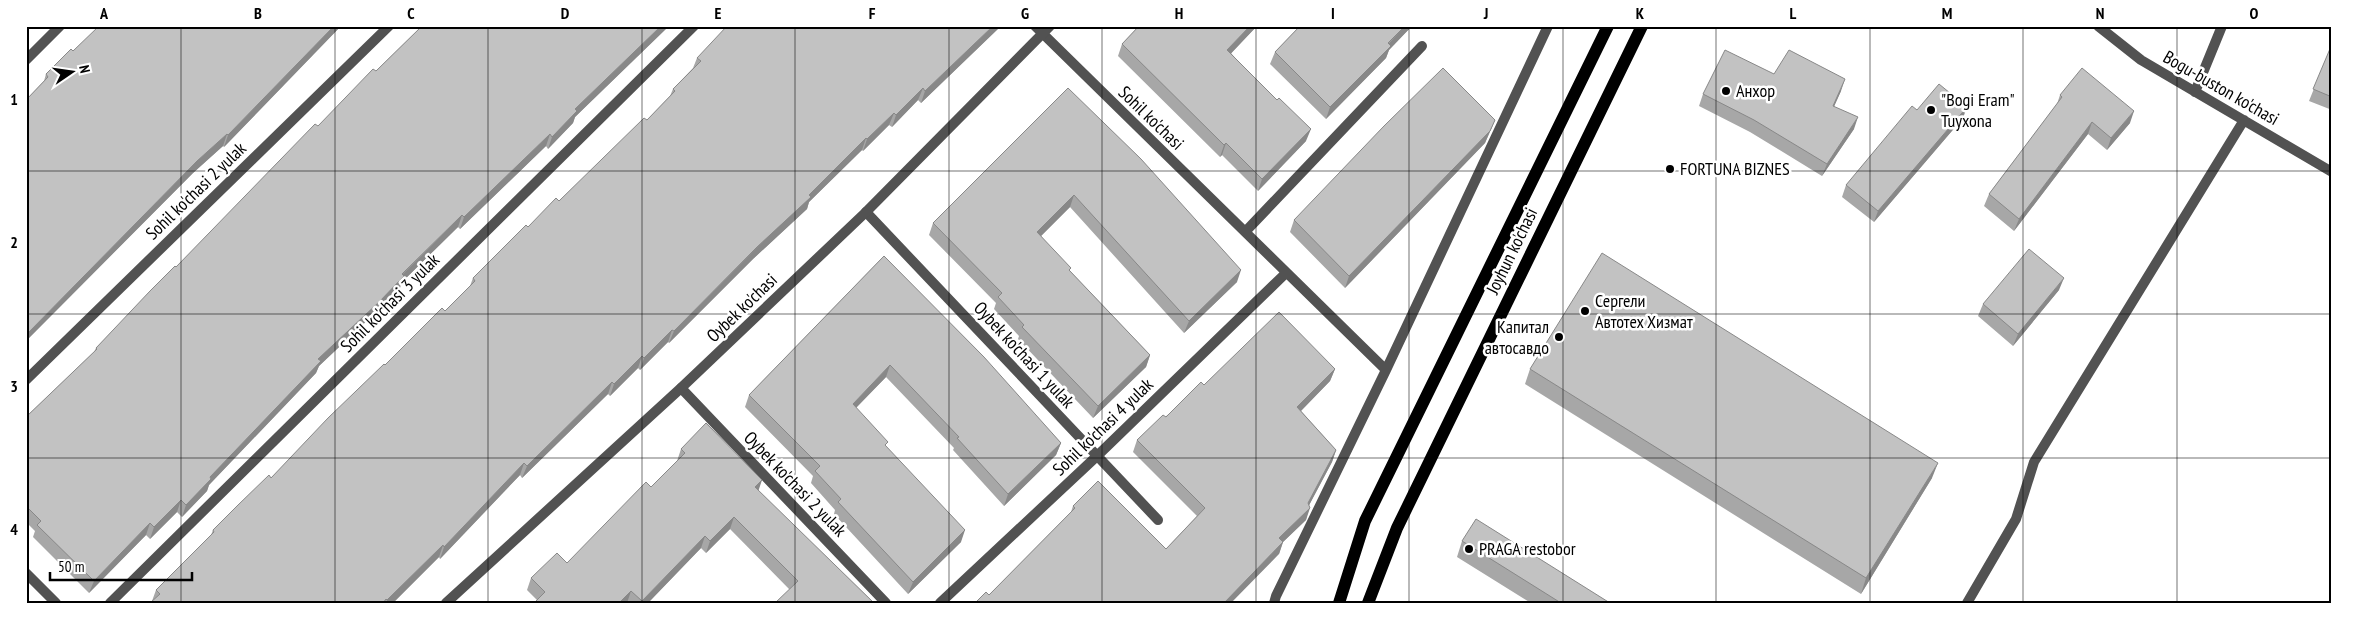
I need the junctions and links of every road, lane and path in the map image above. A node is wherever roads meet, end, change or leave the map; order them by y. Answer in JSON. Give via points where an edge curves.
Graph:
{"nodes":[{"id":1,"x":60,"y":26,"type":"edge"},
{"id":2,"x":389,"y":26,"type":"edge"},
{"id":3,"x":694,"y":26,"type":"edge"},
{"id":4,"x":1548,"y":26,"type":"edge"},
{"id":5,"x":1608,"y":26,"type":"edge"},
{"id":6,"x":1642,"y":26,"type":"edge"},
{"id":7,"x":2098,"y":26,"type":"edge"},
{"id":8,"x":2222,"y":26,"type":"edge"},
{"id":9,"x":1043,"y":29,"type":"edge"},
{"id":10,"x":1422,"y":46,"type":"dead end"},
{"id":11,"x":26,"y":60,"type":"edge"},
{"id":12,"x":2196,"y":92,"type":"junction"},
{"id":13,"x":2244,"y":120,"type":"junction"},
{"id":14,"x":2332,"y":172,"type":"edge"},
{"id":15,"x":866,"y":212,"type":"junction"},
{"id":16,"x":1244,"y":232,"type":"junction"},
{"id":17,"x":1286,"y":273,"type":"junction"},
{"id":18,"x":1386,"y":370,"type":"junction"},
{"id":19,"x":26,"y":380,"type":"edge"},
{"id":20,"x":680,"y":388,"type":"junction"},
{"id":21,"x":1097,"y":456,"type":"junction"},
{"id":22,"x":1158,"y":520,"type":"dead end"},
{"id":23,"x":26,"y":573,"type":"edge"},
{"id":24,"x":1273,"y":600,"type":"edge"},
{"id":25,"x":56,"y":603,"type":"edge"},
{"id":26,"x":110,"y":603,"type":"edge"},
{"id":27,"x":446,"y":603,"type":"edge"},
{"id":28,"x":886,"y":603,"type":"edge"},
{"id":29,"x":940,"y":603,"type":"edge"},
{"id":30,"x":1339,"y":603,"type":"edge"},
{"id":31,"x":1368,"y":603,"type":"edge"},
{"id":32,"x":1966,"y":603,"type":"edge"}],
"edges":[{"from":1,"to":11,"type":"street"},
{"from":2,"to":19,"type":"street","name":"Sohil ko'chasi 2 yulak"},
{"from":3,"to":26,"type":"street","name":"Sohil ko'chasi 3 yulak"},
{"from":4,"to":18,"type":"street"},
{"from":5,"to":30,"type":"main road","name":"Joyhun ko'chasi","via":[[1365,521]]},
{"from":6,"to":31,"type":"main road","name":"Joyhun ko'chasi","via":[[1397,528]]},
{"from":7,"to":12,"type":"street","name":"Bogu-buston ko'chasi","via":[[2141,60]]},
{"from":8,"to":12,"type":"street"},
{"from":9,"to":15,"type":"street","name":"Oybek ko'chasi"},
{"from":9,"to":16,"type":"street","name":"Sohil ko'chasi"},
{"from":10,"to":16,"type":"street"},
{"from":12,"to":13,"type":"street","name":"Bogu-buston ko'chasi"},
{"from":13,"to":14,"type":"street","name":"Bogu-buston ko'chasi"},
{"from":13,"to":32,"type":"street","via":[[2034,462],[2016,519]]},
{"from":15,"to":20,"type":"street","name":"Oybek ko'chasi"},
{"from":15,"to":21,"type":"street","name":"Oybek ko'chasi 1 yulak"},
{"from":16,"to":17,"type":"street","name":"Sohil ko'chasi"},
{"from":17,"to":18,"type":"street","name":"Sohil ko'chasi"},
{"from":17,"to":21,"type":"street","name":"Sohil ko'chasi 4 yulak"},
{"from":18,"to":24,"type":"street"},
{"from":20,"to":27,"type":"street","name":"Oybek ko'chasi"},
{"from":20,"to":28,"type":"street","name":"Oybek ko'chasi 2 yulak"},
{"from":21,"to":22,"type":"street","name":"Oybek ko'chasi 1 yulak"},
{"from":21,"to":29,"type":"street","name":"Sohil ko'chasi 4 yulak"},
{"from":23,"to":25,"type":"street"}]}
